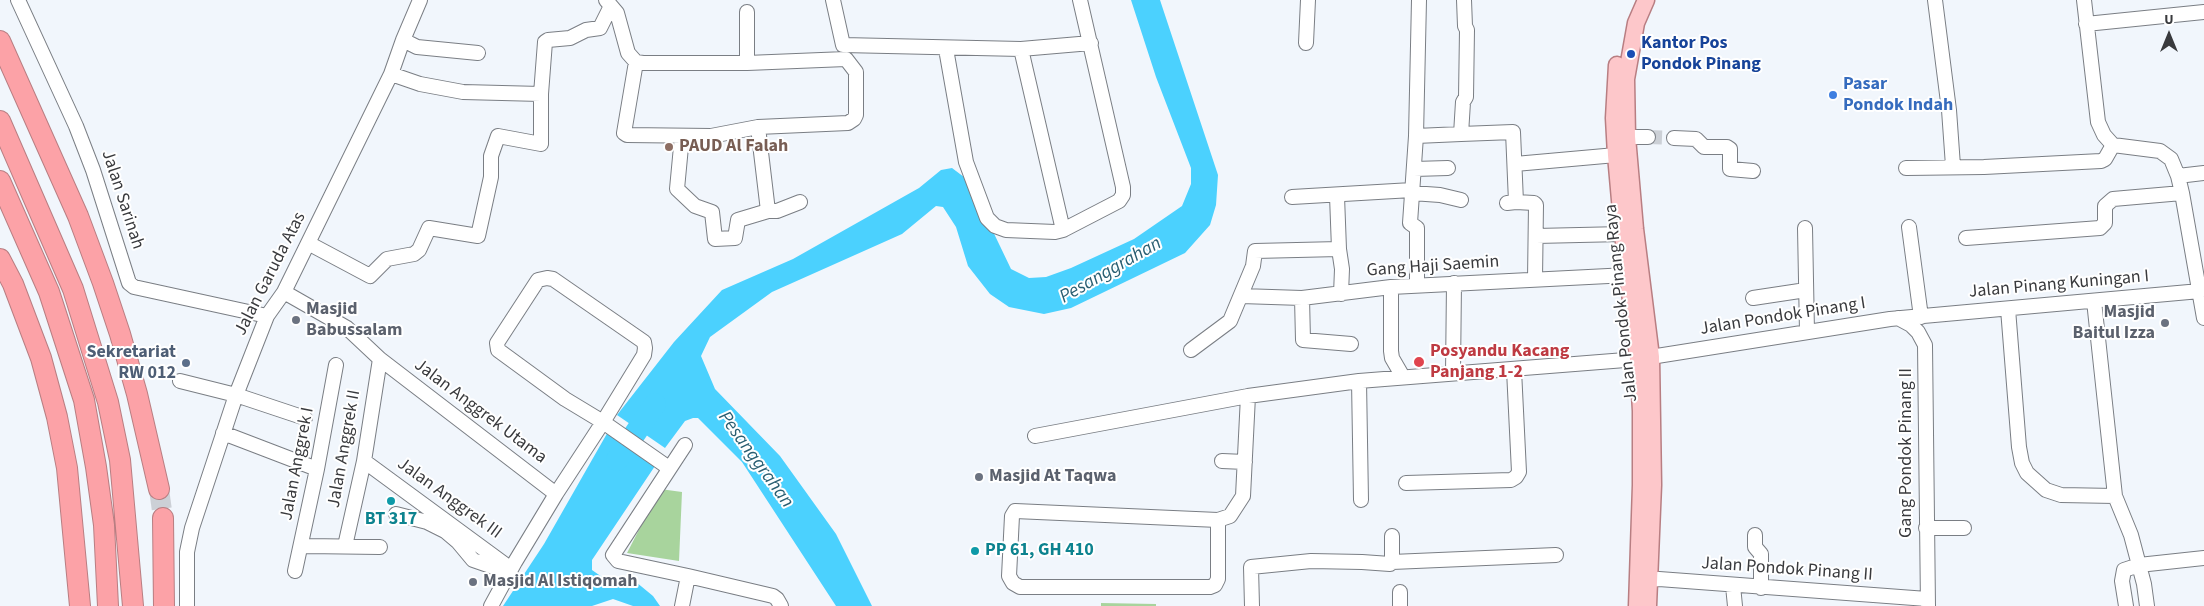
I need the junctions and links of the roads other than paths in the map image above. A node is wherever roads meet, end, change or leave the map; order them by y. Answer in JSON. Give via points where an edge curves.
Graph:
{"nodes":[{"id":1,"x":18,"y":0,"type":"edge"},
{"id":2,"x":420,"y":0,"type":"edge"},
{"id":3,"x":833,"y":0,"type":"edge"},
{"id":4,"x":1080,"y":0,"type":"edge"},
{"id":5,"x":1308,"y":0,"type":"edge"},
{"id":6,"x":1418,"y":0,"type":"edge"},
{"id":7,"x":1464,"y":0,"type":"edge"},
{"id":8,"x":1641,"y":0,"type":"edge"},
{"id":9,"x":1935,"y":0,"type":"edge"},
{"id":10,"x":2084,"y":0,"type":"edge"},
{"id":11,"x":609,"y":3,"type":"edge"},
{"id":12,"x":747,"y":12,"type":"dead end"},
{"id":13,"x":2204,"y":12,"type":"edge"},
{"id":14,"x":2086,"y":24,"type":"junction"},
{"id":15,"x":403,"y":40,"type":"junction"},
{"id":16,"x":0,"y":42,"type":"edge"},
{"id":17,"x":1306,"y":43,"type":"dead end"},
{"id":18,"x":1091,"y":44,"type":"junction"},
{"id":19,"x":946,"y":49,"type":"junction"},
{"id":20,"x":1021,"y":49,"type":"junction"},
{"id":21,"x":478,"y":53,"type":"dead end"},
{"id":22,"x":636,"y":62,"type":"junction"},
{"id":23,"x":747,"y":63,"type":"junction"},
{"id":24,"x":391,"y":74,"type":"junction"},
{"id":25,"x":541,"y":94,"type":"junction"},
{"id":26,"x":0,"y":121,"type":"edge"},
{"id":27,"x":758,"y":127,"type":"junction"},
{"id":28,"x":1461,"y":134,"type":"junction"},
{"id":29,"x":682,"y":136,"type":"junction"},
{"id":30,"x":1416,"y":136,"type":"junction"},
{"id":31,"x":1627,"y":137,"type":"junction"},
{"id":32,"x":1648,"y":138,"type":"tunnel mouth"},
{"id":33,"x":1674,"y":138,"type":"tunnel mouth"},
{"id":34,"x":2113,"y":145,"type":"junction"},
{"id":35,"x":1616,"y":155,"type":"junction"},
{"id":36,"x":1515,"y":164,"type":"junction"},
{"id":37,"x":1953,"y":166,"type":"junction"},
{"id":38,"x":1448,"y":168,"type":"dead end"},
{"id":39,"x":1906,"y":168,"type":"dead end"},
{"id":40,"x":1414,"y":169,"type":"junction"},
{"id":41,"x":1753,"y":172,"type":"dead end"},
{"id":42,"x":2204,"y":173,"type":"edge"},
{"id":43,"x":2178,"y":176,"type":"junction"},
{"id":44,"x":0,"y":181,"type":"edge"},
{"id":45,"x":1412,"y":191,"type":"junction"},
{"id":46,"x":2182,"y":193,"type":"junction"},
{"id":47,"x":1337,"y":196,"type":"junction"},
{"id":48,"x":1292,"y":197,"type":"dead end"},
{"id":49,"x":1462,"y":200,"type":"dead end"},
{"id":50,"x":800,"y":202,"type":"dead end"},
{"id":51,"x":768,"y":212,"type":"junction"},
{"id":52,"x":1909,"y":227,"type":"dead end"},
{"id":53,"x":1805,"y":228,"type":"dead end"},
{"id":54,"x":1063,"y":230,"type":"junction"},
{"id":55,"x":1623,"y":234,"type":"junction"},
{"id":56,"x":1536,"y":236,"type":"junction"},
{"id":57,"x":1966,"y":238,"type":"dead end"},
{"id":58,"x":308,"y":243,"type":"junction"},
{"id":59,"x":1339,"y":249,"type":"junction"},
{"id":60,"x":0,"y":259,"type":"edge"},
{"id":61,"x":1628,"y":275,"type":"junction"},
{"id":62,"x":1535,"y":279,"type":"junction"},
{"id":63,"x":1454,"y":283,"type":"junction"},
{"id":64,"x":1390,"y":286,"type":"junction"},
{"id":65,"x":1417,"y":286,"type":"junction"},
{"id":66,"x":1806,"y":290,"type":"junction"},
{"id":67,"x":2200,"y":291,"type":"junction"},
{"id":68,"x":284,"y":292,"type":"junction"},
{"id":69,"x":1341,"y":294,"type":"junction"},
{"id":70,"x":1241,"y":296,"type":"junction"},
{"id":71,"x":1302,"y":298,"type":"junction"},
{"id":72,"x":1753,"y":298,"type":"dead end"},
{"id":73,"x":2094,"y":301,"type":"junction"},
{"id":74,"x":2008,"y":309,"type":"junction"},
{"id":75,"x":267,"y":316,"type":"junction"},
{"id":76,"x":1910,"y":318,"type":"junction"},
{"id":77,"x":2204,"y":318,"type":"edge"},
{"id":78,"x":1807,"y":332,"type":"junction"},
{"id":79,"x":1351,"y":344,"type":"dead end"},
{"id":80,"x":1192,"y":350,"type":"dead end"},
{"id":81,"x":1645,"y":358,"type":"junction"},
{"id":82,"x":380,"y":360,"type":"junction"},
{"id":83,"x":336,"y":365,"type":"dead end"},
{"id":84,"x":1514,"y":370,"type":"junction"},
{"id":85,"x":1453,"y":373,"type":"junction"},
{"id":86,"x":1403,"y":377,"type":"junction"},
{"id":87,"x":180,"y":381,"type":"dead end"},
{"id":88,"x":1359,"y":381,"type":"junction"},
{"id":89,"x":236,"y":395,"type":"junction"},
{"id":90,"x":1248,"y":396,"type":"junction"},
{"id":91,"x":305,"y":418,"type":"dead end"},
{"id":92,"x":607,"y":425,"type":"junction"},
{"id":93,"x":222,"y":433,"type":"junction"},
{"id":94,"x":1036,"y":436,"type":"dead end"},
{"id":95,"x":685,"y":445,"type":"dead end"},
{"id":96,"x":364,"y":461,"type":"junction"},
{"id":97,"x":1222,"y":461,"type":"dead end"},
{"id":98,"x":1245,"y":462,"type":"junction"},
{"id":99,"x":665,"y":464,"type":"junction"},
{"id":100,"x":317,"y":469,"type":"junction"},
{"id":101,"x":1406,"y":483,"type":"dead end"},
{"id":102,"x":159,"y":488,"type":"tunnel mouth"},
{"id":103,"x":556,"y":494,"type":"junction"},
{"id":104,"x":2114,"y":496,"type":"junction"},
{"id":105,"x":1361,"y":500,"type":"dead end"},
{"id":106,"x":396,"y":514,"type":"dead end"},
{"id":107,"x":163,"y":518,"type":"tunnel mouth"},
{"id":108,"x":1218,"y":520,"type":"junction"},
{"id":109,"x":1926,"y":528,"type":"junction"},
{"id":110,"x":1964,"y":528,"type":"dead end"},
{"id":111,"x":1755,"y":535,"type":"dead end"},
{"id":112,"x":1392,"y":536,"type":"dead end"},
{"id":113,"x":306,"y":546,"type":"dead end"},
{"id":114,"x":345,"y":546,"type":"junction"},
{"id":115,"x":380,"y":547,"type":"dead end"},
{"id":116,"x":1556,"y":555,"type":"dead end"},
{"id":117,"x":2204,"y":558,"type":"edge"},
{"id":118,"x":1392,"y":562,"type":"junction"},
{"id":119,"x":2133,"y":567,"type":"junction"},
{"id":120,"x":295,"y":571,"type":"dead end"},
{"id":121,"x":510,"y":572,"type":"junction"},
{"id":122,"x":688,"y":576,"type":"junction"},
{"id":123,"x":1644,"y":579,"type":"junction"},
{"id":124,"x":1733,"y":586,"type":"junction"},
{"id":125,"x":1761,"y":588,"type":"junction"},
{"id":126,"x":1873,"y":600,"type":"edge"},
{"id":127,"x":1927,"y":603,"type":"edge"},
{"id":128,"x":80,"y":606,"type":"edge"},
{"id":129,"x":108,"y":606,"type":"edge"},
{"id":130,"x":134,"y":606,"type":"edge"},
{"id":131,"x":164,"y":606,"type":"edge"},
{"id":132,"x":187,"y":606,"type":"edge"},
{"id":133,"x":491,"y":606,"type":"edge"},
{"id":134,"x":682,"y":606,"type":"edge"},
{"id":135,"x":781,"y":606,"type":"edge"},
{"id":136,"x":1252,"y":606,"type":"edge"},
{"id":137,"x":1636,"y":606,"type":"edge"},
{"id":138,"x":1648,"y":606,"type":"edge"},
{"id":139,"x":1735,"y":606,"type":"edge"},
{"id":140,"x":2126,"y":606,"type":"edge"},
{"id":141,"x":2147,"y":606,"type":"edge"}],
"edges":[{"from":1,"to":75,"type":"street","name":"Jalan Sarinah","via":[[76,126],[129,283],[134,287]]},
{"from":2,"to":15,"type":"street","name":"Jalan Garuda Atas"},
{"from":3,"to":19,"type":"street","via":[[844,45]]},
{"from":4,"to":18,"type":"street"},
{"from":5,"to":17,"type":"street"},
{"from":6,"to":30,"type":"street"},
{"from":7,"to":28,"type":"street","via":[[1466,97]]},
{"from":8,"to":31,"type":"main road","name":"Jalan Pondok Pinang Raya","via":[[1626,79]]},
{"from":8,"to":35,"type":"main road","name":"Jalan Pondok Pinang Raya","via":[[1620,41],[1615,79]]},
{"from":9,"to":37,"type":"street"},
{"from":10,"to":14,"type":"street"},
{"from":11,"to":22,"type":"street","via":[[622,25],[628,53]]},
{"from":11,"to":25,"type":"street","via":[[600,28],[545,42]]},
{"from":12,"to":23,"type":"street"},
{"from":13,"to":14,"type":"street"},
{"from":14,"to":34,"type":"street","via":[[2098,122]]},
{"from":15,"to":21,"type":"street","via":[[417,46]]},
{"from":15,"to":24,"type":"street","name":"Jalan Garuda Atas"},
{"from":16,"to":102,"type":"highway","via":[[78,216],[103,283],[132,377]]},
{"from":18,"to":20,"type":"street"},
{"from":18,"to":54,"type":"street","via":[[1123,195]]},
{"from":19,"to":20,"type":"street"},
{"from":19,"to":54,"type":"street","via":[[966,162],[987,218],[1006,230]]},
{"from":20,"to":54,"type":"street"},
{"from":22,"to":23,"type":"street"},
{"from":22,"to":29,"type":"street","via":[[624,135]]},
{"from":23,"to":27,"type":"street","via":[[846,59],[856,72],[857,108],[854,119],[848,123]]},
{"from":24,"to":25,"type":"street","via":[[420,84],[463,92]]},
{"from":24,"to":58,"type":"street","name":"Jalan Garuda Atas"},
{"from":25,"to":58,"type":"street","via":[[541,144],[498,136],[491,156],[491,177],[480,234],[430,228],[419,250],[387,260],[370,276]]},
{"from":26,"to":130,"type":"highway","via":[[73,289],[108,402],[120,460]]},
{"from":27,"to":29,"type":"street","via":[[711,136]]},
{"from":27,"to":51,"type":"street"},
{"from":28,"to":30,"type":"street"},
{"from":28,"to":36,"type":"street","via":[[1514,132]]},
{"from":29,"to":51,"type":"street","via":[[677,189],[695,206],[712,212],[715,240],[735,238],[738,220]]},
{"from":30,"to":40,"type":"street"},
{"from":31,"to":32,"type":"street"},
{"from":31,"to":81,"type":"main road","name":"Jalan Pondok Pinang Raya"},
{"from":33,"to":41,"type":"street","via":[[1696,139],[1704,147],[1729,148],[1730,169]]},
{"from":34,"to":37,"type":"street","via":[[2105,159],[2100,161]]},
{"from":34,"to":43,"type":"street","via":[[2166,153]]},
{"from":35,"to":36,"type":"street"},
{"from":35,"to":55,"type":"main road","name":"Jalan Pondok Pinang Raya"},
{"from":36,"to":56,"type":"street","via":[[1511,202],[1536,205]]},
{"from":37,"to":39,"type":"street"},
{"from":38,"to":40,"type":"street"},
{"from":40,"to":45,"type":"street"},
{"from":42,"to":43,"type":"street"},
{"from":43,"to":46,"type":"street"},
{"from":44,"to":129,"type":"highway","via":[[49,292],[84,400],[102,516]]},
{"from":45,"to":47,"type":"street"},
{"from":45,"to":49,"type":"street"},
{"from":45,"to":65,"type":"street","via":[[1410,223],[1417,228]]},
{"from":46,"to":57,"type":"street","via":[[2113,199],[2105,206],[2105,223],[2100,228]]},
{"from":46,"to":67,"type":"street"},
{"from":47,"to":48,"type":"street"},
{"from":47,"to":59,"type":"street"},
{"from":50,"to":51,"type":"street"},
{"from":52,"to":76,"type":"street"},
{"from":53,"to":66,"type":"street"},
{"from":55,"to":56,"type":"street"},
{"from":55,"to":61,"type":"main road","name":"Jalan Pondok Pinang Raya"},
{"from":56,"to":62,"type":"street"},
{"from":58,"to":68,"type":"street","name":"Jalan Garuda Atas"},
{"from":59,"to":69,"type":"street"},
{"from":59,"to":70,"type":"street","via":[[1255,251],[1253,266]]},
{"from":60,"to":128,"type":"highway","via":[[41,358],[57,417],[67,468]]},
{"from":61,"to":62,"type":"street","name":"Gang Haji Saemin"},
{"from":61,"to":81,"type":"main road","name":"Jalan Pondok Pinang Raya"},
{"from":62,"to":63,"type":"street","name":"Gang Haji Saemin"},
{"from":63,"to":65,"type":"street","name":"Gang Haji Saemin"},
{"from":63,"to":85,"type":"street"},
{"from":64,"to":65,"type":"street","name":"Gang Haji Saemin"},
{"from":64,"to":69,"type":"street","name":"Gang Haji Saemin"},
{"from":64,"to":86,"type":"street","via":[[1392,358]]},
{"from":66,"to":72,"type":"street"},
{"from":66,"to":78,"type":"street"},
{"from":67,"to":73,"type":"street","name":"Jalan Pinang Kuningan I"},
{"from":67,"to":77,"type":"street"},
{"from":68,"to":75,"type":"street","name":"Jalan Garuda Atas"},
{"from":68,"to":82,"type":"street","name":"Jalan Anggrek Utama","via":[[346,328]]},
{"from":69,"to":71,"type":"street","name":"Gang Haji Saemin"},
{"from":70,"to":71,"type":"street","name":"Gang Haji Saemin"},
{"from":70,"to":80,"type":"street","via":[[1230,321]]},
{"from":71,"to":79,"type":"street","via":[[1303,340]]},
{"from":73,"to":74,"type":"street","name":"Jalan Pinang Kuningan I"},
{"from":73,"to":104,"type":"street"},
{"from":74,"to":76,"type":"street","name":"Jalan Pinang Kuningan I"},
{"from":74,"to":104,"type":"street","via":[[2019,447],[2027,473],[2046,490],[2060,495]]},
{"from":75,"to":89,"type":"street","name":"Jalan Garuda Atas"},
{"from":76,"to":78,"type":"street","name":"Jalan Pondok Pinang I"},
{"from":76,"to":109,"type":"street","name":"Gang Pondok Pinang II","via":[[1911,325],[1925,345]]},
{"from":78,"to":81,"type":"street","name":"Jalan Pondok Pinang I"},
{"from":81,"to":84,"type":"street","name":"Jalan Pondok Pinang I"},
{"from":81,"to":123,"type":"main road","name":"Jalan Pondok Pinang Raya","via":[[1653,476]]},
{"from":82,"to":96,"type":"street","name":"Jalan Anggrek II"},
{"from":82,"to":103,"type":"street","name":"Jalan Anggrek Utama"},
{"from":83,"to":100,"type":"street","name":"Jalan Anggrek I"},
{"from":84,"to":85,"type":"street","name":"Jalan Pondok Pinang I"},
{"from":84,"to":101,"type":"street","via":[[1519,472],[1516,477],[1511,480]]},
{"from":85,"to":86,"type":"street","name":"Jalan Pondok Pinang I"},
{"from":86,"to":88,"type":"street","name":"Jalan Pondok Pinang I"},
{"from":87,"to":89,"type":"street"},
{"from":88,"to":90,"type":"street","name":"Jalan Pondok Pinang I"},
{"from":88,"to":105,"type":"street"},
{"from":89,"to":91,"type":"street"},
{"from":89,"to":93,"type":"street","name":"Jalan Garuda Atas"},
{"from":90,"to":94,"type":"street","name":"Jalan Pondok Pinang I"},
{"from":90,"to":98,"type":"street"},
{"from":92,"to":92,"type":"street","via":[[498,350],[497,343],[538,280],[553,279],[644,342],[644,355]]},
{"from":92,"to":99,"type":"street"},
{"from":92,"to":103,"type":"street"},
{"from":93,"to":100,"type":"street"},
{"from":93,"to":132,"type":"street","name":"Jalan Garuda Atas","via":[[192,528]]},
{"from":95,"to":99,"type":"street"},
{"from":96,"to":114,"type":"street","name":"Jalan Anggrek II"},
{"from":96,"to":121,"type":"street","name":"Jalan Anggrek III"},
{"from":97,"to":98,"type":"street"},
{"from":98,"to":108,"type":"street","via":[[1243,496],[1230,516]]},
{"from":99,"to":122,"type":"street","via":[[613,555],[618,561]]},
{"from":100,"to":120,"type":"street","name":"Jalan Anggrek I"},
{"from":103,"to":121,"type":"street"},
{"from":104,"to":119,"type":"street","via":[[2132,535]]},
{"from":106,"to":121,"type":"street","via":[[427,522],[458,542],[473,560]]},
{"from":107,"to":131,"type":"highway"},
{"from":108,"to":108,"type":"street","via":[[1015,511],[1012,516],[1009,576],[1020,587],[1210,588],[1218,579]]},
{"from":109,"to":110,"type":"street"},
{"from":109,"to":127,"type":"street","name":"Gang Pondok Pinang II"},
{"from":111,"to":125,"type":"street","via":[[1755,548],[1761,554]]},
{"from":112,"to":118,"type":"street"},
{"from":113,"to":114,"type":"street","name":"Jalan Anggrek I"},
{"from":114,"to":115,"type":"street","name":"Jalan Anggrek I"},
{"from":116,"to":118,"type":"street"},
{"from":117,"to":119,"type":"street"},
{"from":118,"to":136,"type":"street","via":[[1311,561],[1251,567]]},
{"from":119,"to":140,"type":"street","via":[[2122,581]]},
{"from":119,"to":141,"type":"street","via":[[2144,584]]},
{"from":121,"to":133,"type":"street"},
{"from":122,"to":134,"type":"street"},
{"from":122,"to":135,"type":"street","via":[[773,596]]},
{"from":123,"to":124,"type":"street","name":"Jalan Pondok Pinang II"},
{"from":123,"to":137,"type":"main road","name":"Jalan Pondok Pinang Raya"},
{"from":123,"to":138,"type":"main road","name":"Jalan Pondok Pinang Raya"},
{"from":124,"to":125,"type":"street","name":"Jalan Pondok Pinang II"},
{"from":124,"to":139,"type":"street"},
{"from":125,"to":126,"type":"street","name":"Jalan Pondok Pinang II"},
{"from":126,"to":127,"type":"street","name":"Jalan Pondok Pinang II"}]}
